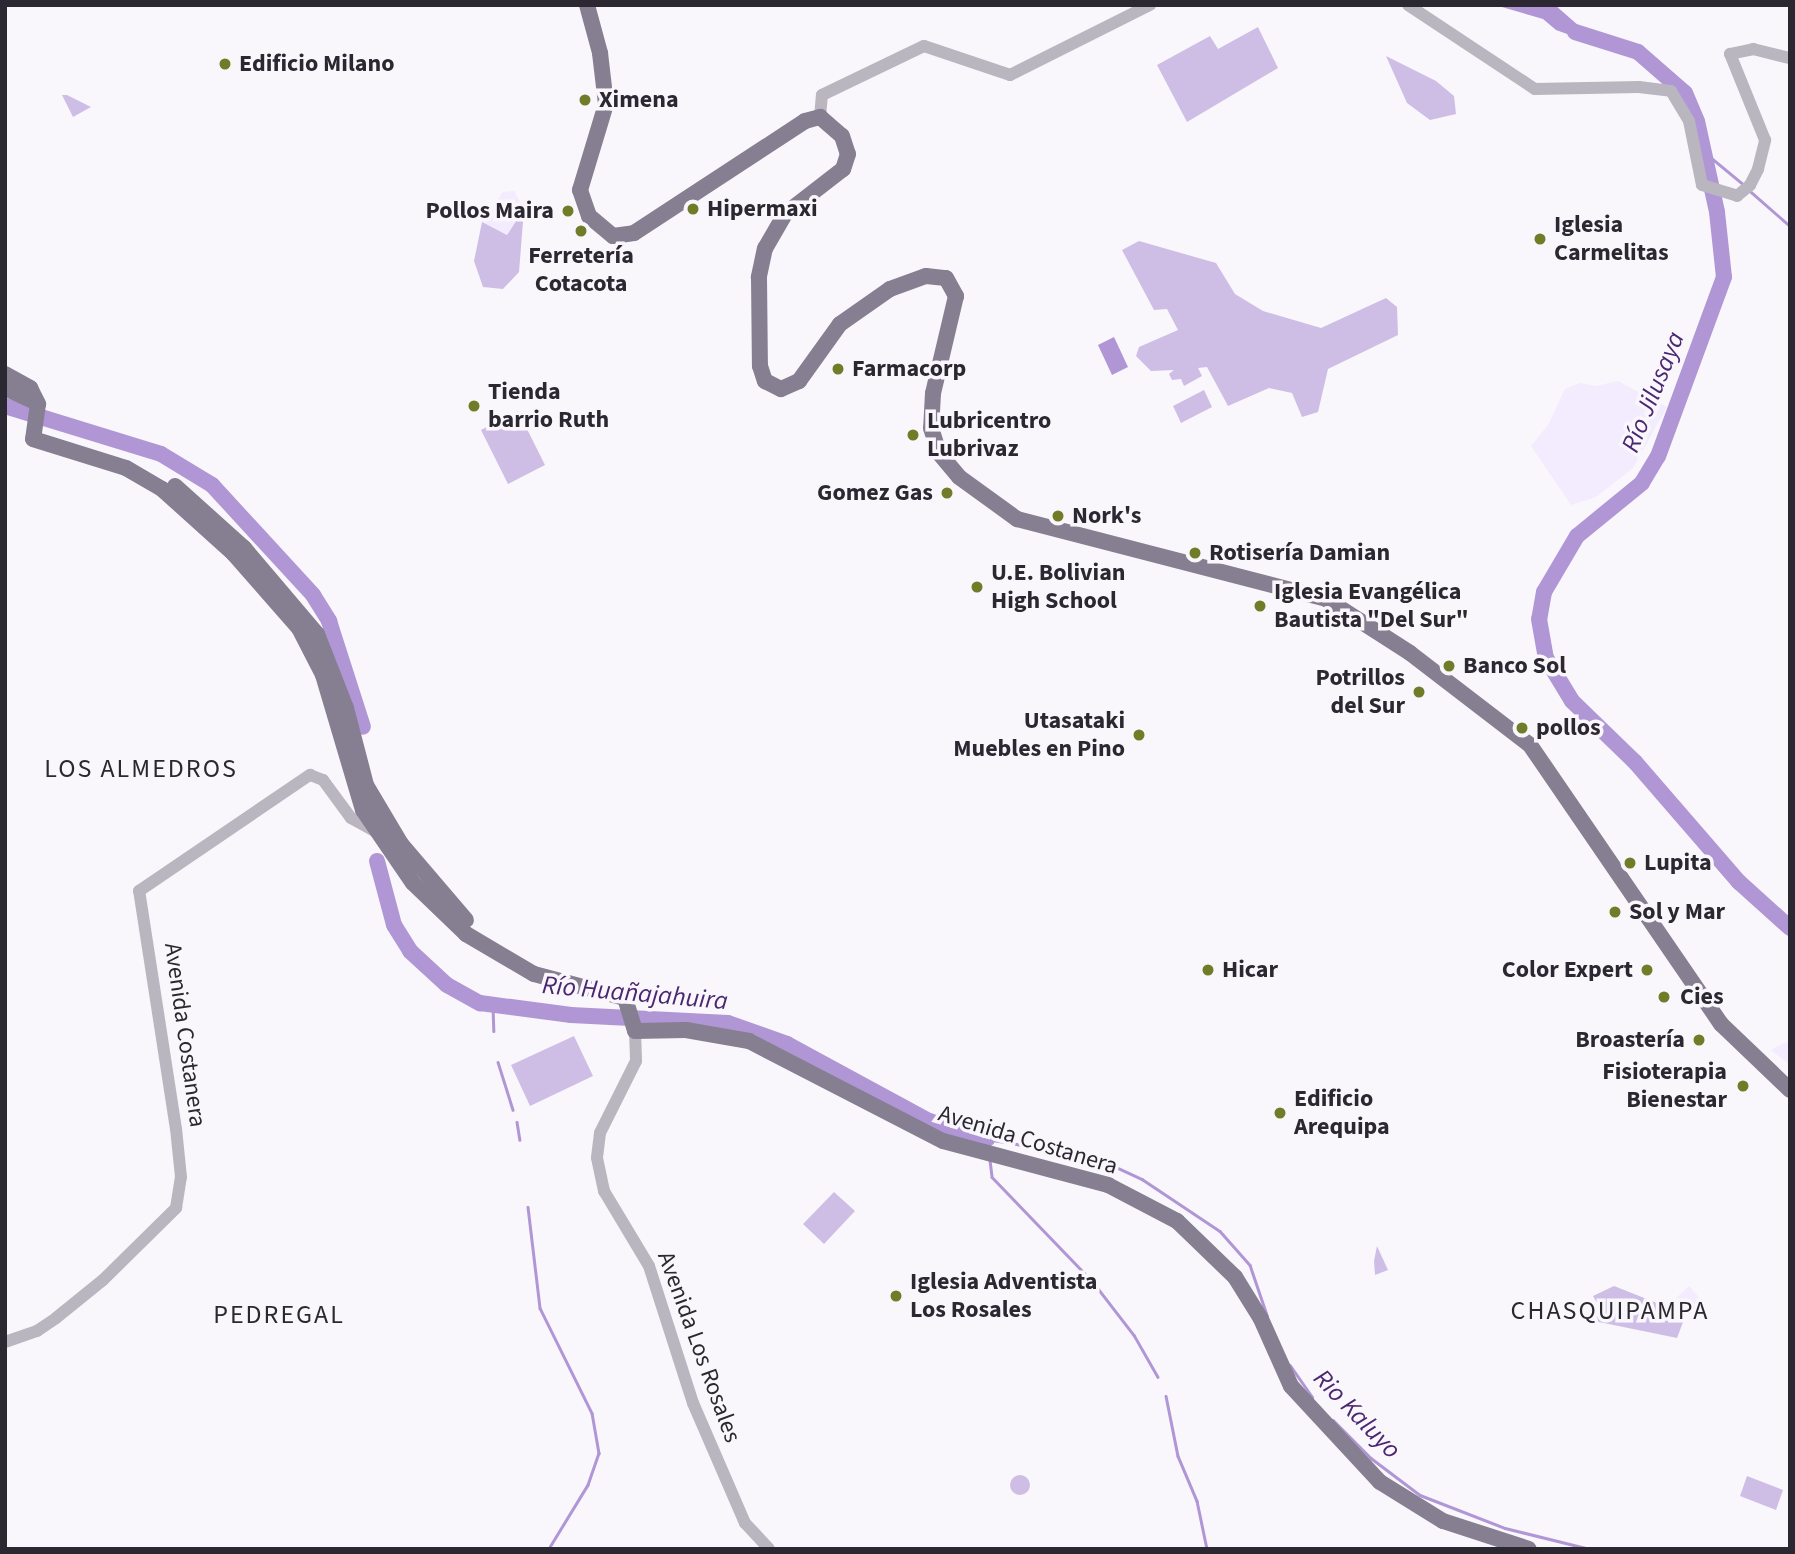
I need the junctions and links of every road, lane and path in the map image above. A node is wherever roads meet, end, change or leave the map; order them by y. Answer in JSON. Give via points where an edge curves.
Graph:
{"nodes":[{"id":1,"x":587,"y":5,"type":"edge"},
{"id":2,"x":1150,"y":5,"type":"edge"},
{"id":3,"x":1408,"y":5,"type":"edge"},
{"id":4,"x":1790,"y":58,"type":"edge"},
{"id":5,"x":820,"y":117,"type":"junction"},
{"id":6,"x":9,"y":379,"type":"edge"},
{"id":7,"x":361,"y":791,"type":"junction"},
{"id":8,"x":334,"y":797,"type":"junction"},
{"id":9,"x":376,"y":832,"type":"junction"},
{"id":10,"x":413,"y":883,"type":"junction"},
{"id":11,"x":445,"y":900,"type":"junction"},
{"id":12,"x":521,"y":968,"type":"junction"},
{"id":13,"x":628,"y":1003,"type":"joint"},
{"id":14,"x":635,"y":1030,"type":"junction"},
{"id":15,"x":1780,"y":1085,"type":"edge"},
{"id":16,"x":1790,"y":1101,"type":"edge"},
{"id":17,"x":5,"y":1342,"type":"edge"},
{"id":18,"x":769,"y":1549,"type":"edge"},
{"id":19,"x":1529,"y":1549,"type":"edge"}],
"edges":[{"from":1,"to":5,"type":"main road","via":[[600,53],[606,104],[580,190],[589,216],[613,236],[634,233],[793,128]]},
{"from":2,"to":5,"type":"street","via":[[1010,75],[924,46],[822,95]]},
{"from":3,"to":4,"type":"street","via":[[1524,83],[1546,92],[1639,87],[1671,91],[1689,121],[1699,176],[1715,190],[1737,196],[1748,188],[1765,140],[1730,54],[1753,50]]},
{"from":5,"to":15,"type":"main road","via":[[842,136],[846,162],[837,176],[785,214],[765,248],[759,277],[761,374],[772,386],[790,387],[859,306],[911,281],[946,278],[956,296],[933,393],[934,441],[959,477],[1017,519],[1051,536],[1313,606],[1361,626],[1495,726],[1530,746],[1734,1047]]},
{"from":6,"to":7,"type":"main road","name":"Avenida Costanera","via":[[36,421],[145,478],[256,579],[299,628],[323,675]]},
{"from":7,"to":8,"type":"street"},
{"from":7,"to":9,"type":"main road","name":"Avenida Costanera"},
{"from":7,"to":11,"type":"main road","name":"Avenida Costanera"},
{"from":8,"to":9,"type":"street","name":"Avenida Costanera","via":[[351,818]]},
{"from":8,"to":17,"type":"street","name":"Avenida Costanera","via":[[316,776],[303,778],[139,891],[176,1129],[181,1177],[176,1208],[103,1280],[56,1318],[30,1335]]},
{"from":9,"to":10,"type":"main road","name":"Avenida Costanera"},
{"from":10,"to":11,"type":"main road","via":[[432,898]]},
{"from":10,"to":12,"type":"main road","name":"Avenida Costanera","via":[[466,933]]},
{"from":11,"to":12,"type":"main road","name":"Avenida Costanera"},
{"from":12,"to":13,"type":"main road","name":"Avenida Costanera"},
{"from":13,"to":14,"type":"main road","name":"Avenida Los Rosales"},
{"from":14,"to":18,"type":"street","name":"Avenida Los Rosales","via":[[636,1061],[600,1133],[597,1158],[604,1191],[649,1266],[693,1403],[745,1523]]},
{"from":14,"to":19,"type":"main road","name":"Avenida Costanera","via":[[687,1030],[749,1041],[943,1142],[1108,1185],[1177,1221],[1235,1277],[1261,1319],[1291,1386],[1380,1482],[1443,1521]]},
{"from":15,"to":16,"type":"main road"}]}
